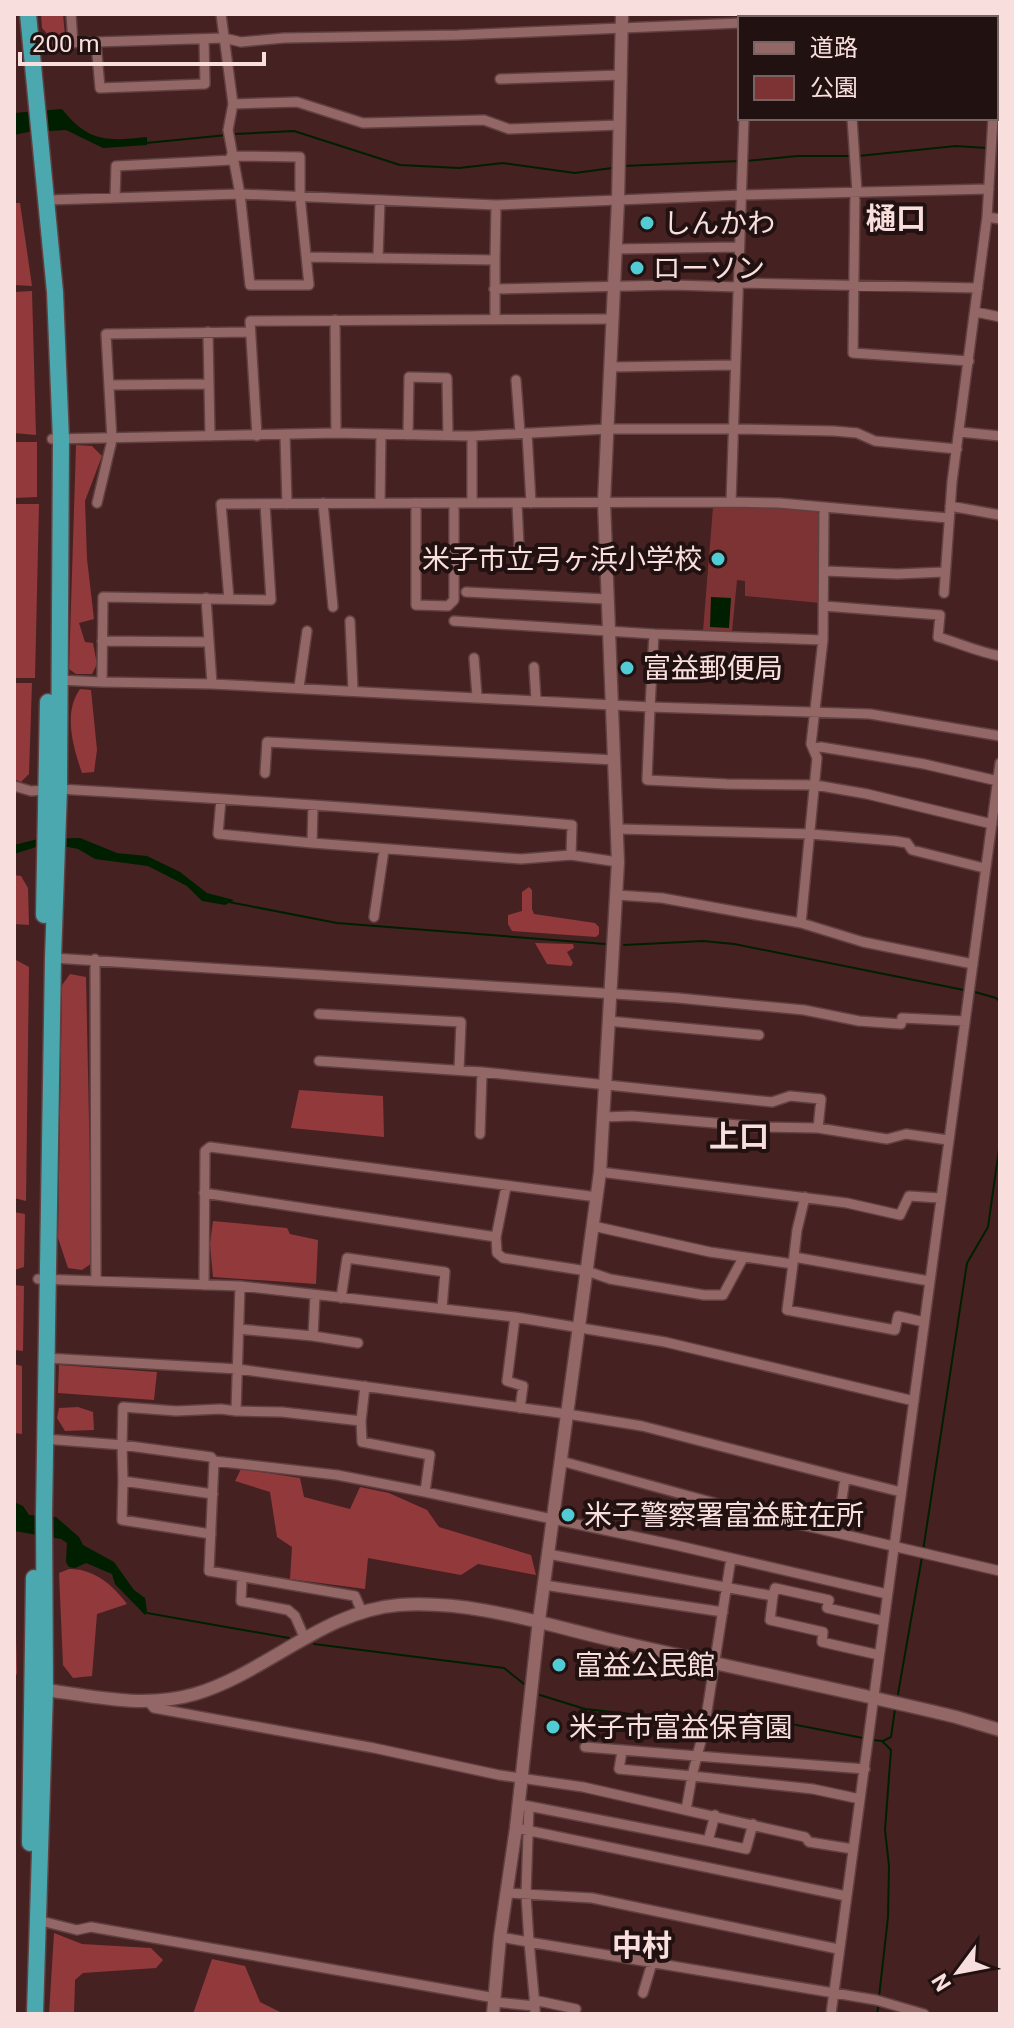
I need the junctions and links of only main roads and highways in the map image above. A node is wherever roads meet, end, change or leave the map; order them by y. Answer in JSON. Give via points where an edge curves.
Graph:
{"nodes":[{"id":1,"x":18,"y":14,"type":"edge"},
{"id":2,"x":28,"y":14,"type":"edge"},
{"id":3,"x":33,"y":111,"type":"junction"},
{"id":4,"x":35,"y":134,"type":"junction"},
{"id":5,"x":56,"y":440,"type":"junction"},
{"id":6,"x":52,"y":789,"type":"junction"},
{"id":7,"x":52,"y":842,"type":"junction"},
{"id":8,"x":43,"y":1280,"type":"junction"},
{"id":9,"x":39,"y":1514,"type":"junction"},
{"id":10,"x":39,"y":1689,"type":"junction"},
{"id":11,"x":26,"y":2014,"type":"edge"},
{"id":12,"x":35,"y":2014,"type":"edge"}],
"edges":[{"from":1,"to":3,"type":"highway"},
{"from":2,"to":3,"type":"highway"},
{"from":3,"to":4,"type":"highway"},
{"from":4,"to":5,"type":"highway"},
{"from":4,"to":5,"type":"highway","via":[[47,200],[59,351]]},
{"from":5,"to":6,"type":"highway"},
{"from":5,"to":6,"type":"highway","via":[[58,680]]},
{"from":6,"to":7,"type":"highway"},
{"from":7,"to":8,"type":"highway"},
{"from":7,"to":8,"type":"highway"},
{"from":8,"to":9,"type":"highway"},
{"from":8,"to":9,"type":"highway","via":[[45,1439]]},
{"from":9,"to":10,"type":"highway"},
{"from":10,"to":11,"type":"highway"},
{"from":10,"to":12,"type":"highway"}]}
